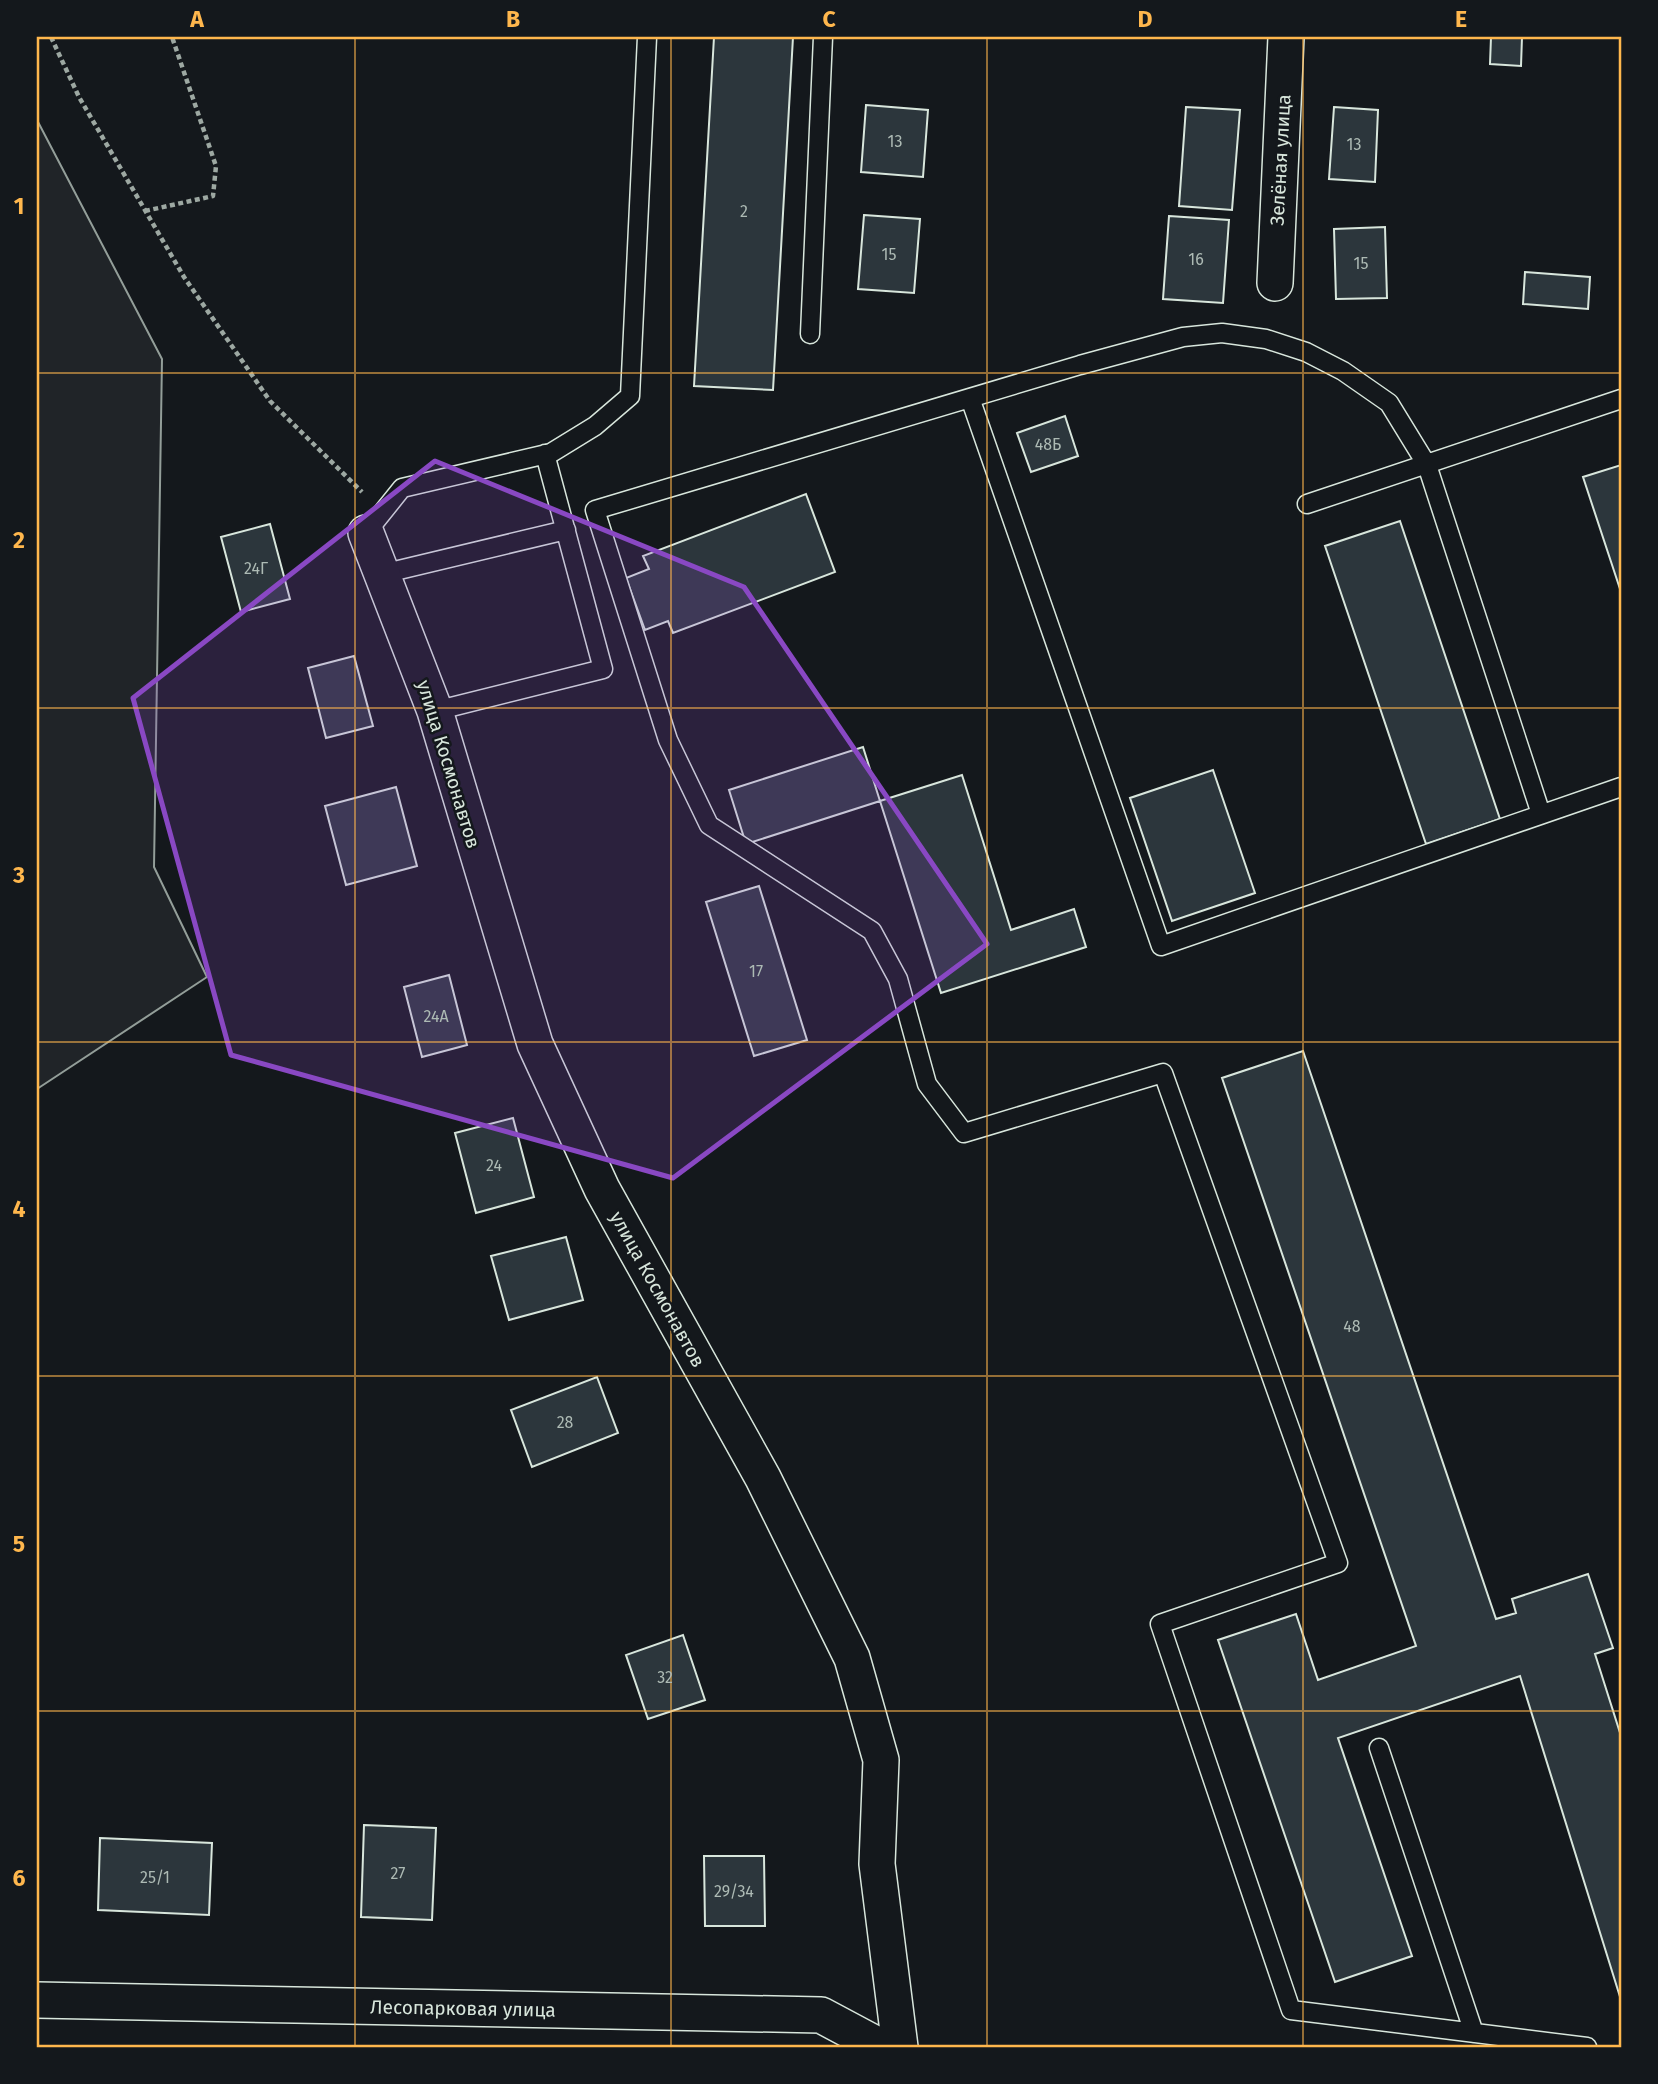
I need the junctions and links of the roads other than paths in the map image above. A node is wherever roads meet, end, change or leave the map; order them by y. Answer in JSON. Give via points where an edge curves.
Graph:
{"nodes":[{"id":1,"x":647,"y":37,"type":"edge"},
{"id":2,"x":823,"y":37,"type":"edge"},
{"id":3,"x":1286,"y":37,"type":"edge"},
{"id":4,"x":1275,"y":283,"type":"dead end"},
{"id":5,"x":810,"y":334,"type":"dead end"},
{"id":6,"x":970,"y":398,"type":"junction"},
{"id":7,"x":1621,"y":399,"type":"edge"},
{"id":8,"x":545,"y":454,"type":"junction"},
{"id":9,"x":1427,"y":465,"type":"junction"},
{"id":10,"x":1307,"y":504,"type":"dead end"},
{"id":11,"x":374,"y":523,"type":"joint"},
{"id":12,"x":566,"y":530,"type":"junction"},
{"id":13,"x":382,"y":574,"type":"junction"},
{"id":14,"x":435,"y":711,"type":"junction"},
{"id":15,"x":1621,"y":787,"type":"edge"},
{"id":16,"x":1541,"y":814,"type":"junction"},
{"id":17,"x":1379,"y":1748,"type":"dead end"},
{"id":18,"x":37,"y":2000,"type":"edge"},
{"id":19,"x":1474,"y":2033,"type":"junction"},
{"id":20,"x":881,"y":2047,"type":"edge"},
{"id":21,"x":900,"y":2047,"type":"edge"},
{"id":22,"x":1587,"y":2047,"type":"edge"}],
"edges":[{"from":1,"to":8,"type":"lane","via":[[630,396],[594,426]]},
{"from":2,"to":5,"type":"lane"},
{"from":3,"to":4,"type":"street","name":"Зелёная улица"},
{"from":6,"to":9,"type":"lane","via":[[1183,337],[1222,333],[1266,340],[1343,372],[1388,403]]},
{"from":6,"to":16,"type":"lane","via":[[1161,946]]},
{"from":6,"to":19,"type":"lane","via":[[595,510],[668,740],[709,825],[872,931],[898,979],[927,1084],[964,1133],[1163,1073],[1338,1563],[1160,1623],[1291,2010]]},
{"from":7,"to":9,"type":"lane"},
{"from":8,"to":11,"type":"lane","via":[[402,488]]},
{"from":8,"to":12,"type":"lane"},
{"from":9,"to":10,"type":"lane"},
{"from":9,"to":16,"type":"lane"},
{"from":11,"to":13,"type":"street","name":"улица Космонавтов"},
{"from":12,"to":13,"type":"lane"},
{"from":12,"to":14,"type":"lane","via":[[603,669]]},
{"from":13,"to":14,"type":"street","name":"улица Космонавтов"},
{"from":14,"to":21,"type":"street","name":"улица Космонавтов","via":[[535,1044],[602,1189],[763,1478],[852,1658],[881,1760],[877,1864]]},
{"from":15,"to":16,"type":"lane"},
{"from":17,"to":19,"type":"lane"},
{"from":18,"to":20,"type":"street","name":"Лесопарковая улица","via":[[821,2015]]},
{"from":19,"to":22,"type":"lane"}]}
